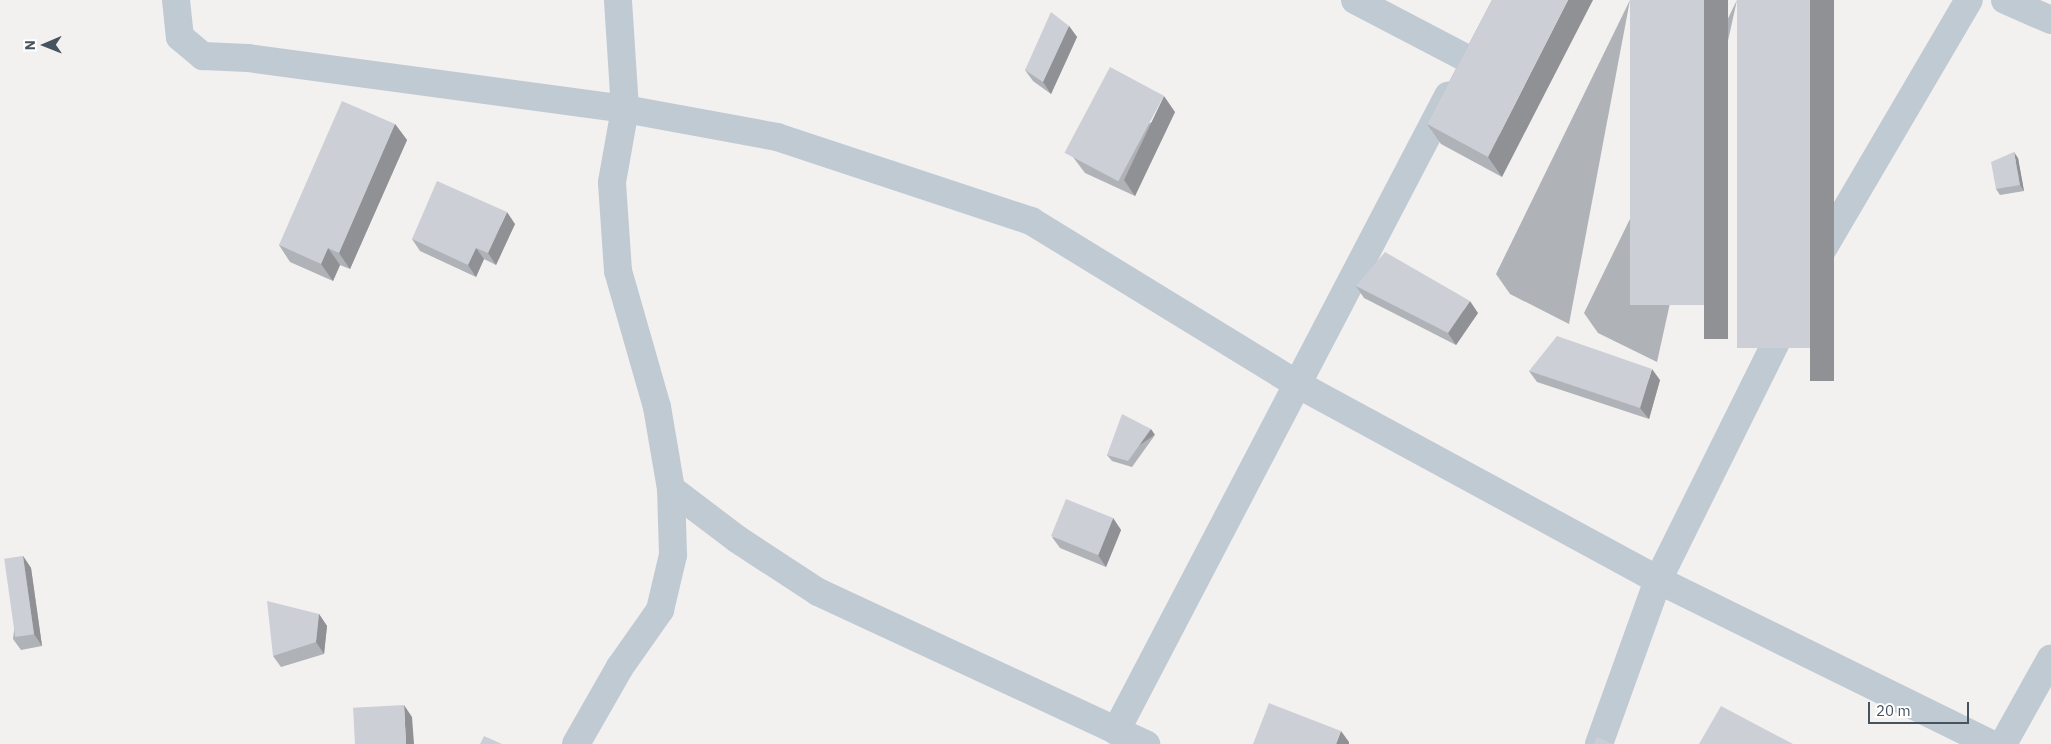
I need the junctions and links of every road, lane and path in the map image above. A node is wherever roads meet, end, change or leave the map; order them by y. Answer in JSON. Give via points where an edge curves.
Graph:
{"nodes":[{"id":1,"x":176,"y":0,"type":"edge"},
{"id":2,"x":618,"y":0,"type":"edge"},
{"id":3,"x":1355,"y":0,"type":"edge"},
{"id":4,"x":1969,"y":0,"type":"edge"},
{"id":5,"x":2005,"y":0,"type":"edge"},
{"id":6,"x":2051,"y":20,"type":"edge"},
{"id":7,"x":1481,"y":34,"type":"edge"},
{"id":8,"x":1468,"y":59,"type":"junction"},
{"id":9,"x":625,"y":109,"type":"junction"},
{"id":10,"x":1299,"y":386,"type":"junction"},
{"id":11,"x":671,"y":489,"type":"junction"},
{"id":12,"x":1658,"y":580,"type":"junction"},
{"id":13,"x":2051,"y":658,"type":"edge"},
{"id":14,"x":1116,"y":730,"type":"junction"},
{"id":15,"x":576,"y":744,"type":"edge"},
{"id":16,"x":1146,"y":744,"type":"edge"},
{"id":17,"x":1599,"y":744,"type":"edge"},
{"id":18,"x":1992,"y":744,"type":"edge"},
{"id":19,"x":2004,"y":744,"type":"edge"}],
"edges":[{"from":1,"to":9,"type":"street","via":[[180,37],[203,56],[248,58]]},
{"from":2,"to":9,"type":"street"},
{"from":3,"to":8,"type":"street"},
{"from":4,"to":12,"type":"street","via":[[1821,252]]},
{"from":5,"to":6,"type":"street"},
{"from":7,"to":8,"type":"street"},
{"from":8,"to":10,"type":"street"},
{"from":9,"to":10,"type":"street","via":[[777,137],[1031,221]]},
{"from":9,"to":11,"type":"street","via":[[612,182],[618,271],[657,407]]},
{"from":10,"to":12,"type":"street"},
{"from":10,"to":14,"type":"street"},
{"from":11,"to":14,"type":"street","via":[[737,539],[818,592]]},
{"from":11,"to":15,"type":"street","via":[[673,555],[660,610],[620,666]]},
{"from":12,"to":17,"type":"street"},
{"from":12,"to":18,"type":"street"},
{"from":13,"to":19,"type":"street"},
{"from":14,"to":16,"type":"street"}]}
